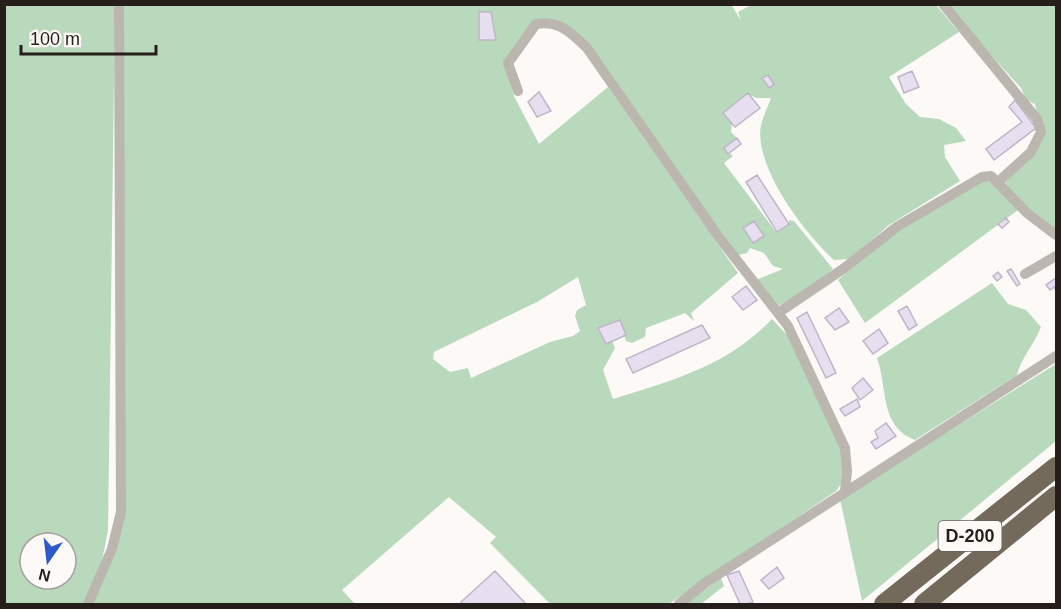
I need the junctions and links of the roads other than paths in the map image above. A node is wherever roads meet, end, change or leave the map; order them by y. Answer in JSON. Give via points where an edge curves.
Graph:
{"nodes":[{"id":1,"x":119,"y":4,"type":"edge"},
{"id":2,"x":943,"y":4,"type":"edge"},
{"id":3,"x":518,"y":91,"type":"dead end"},
{"id":4,"x":997,"y":183,"type":"junction"},
{"id":5,"x":1056,"y":235,"type":"edge"},
{"id":6,"x":1056,"y":256,"type":"edge"},
{"id":7,"x":1025,"y":274,"type":"dead end"},
{"id":8,"x":777,"y":313,"type":"junction"},
{"id":9,"x":1056,"y":357,"type":"edge"},
{"id":10,"x":1056,"y":467,"type":"edge"},
{"id":11,"x":845,"y":491,"type":"junction"},
{"id":12,"x":1056,"y":496,"type":"edge"},
{"id":13,"x":88,"y":604,"type":"edge"},
{"id":14,"x":679,"y":604,"type":"edge"},
{"id":15,"x":884,"y":604,"type":"edge"},
{"id":16,"x":924,"y":604,"type":"edge"}],
"edges":[{"from":1,"to":13,"type":"street","via":[[121,512],[112,549]]},
{"from":2,"to":4,"type":"street","via":[[1039,125],[1041,132],[1031,152]]},
{"from":3,"to":8,"type":"street","via":[[508,63],[524,38],[536,24],[566,28],[587,48],[662,159]]},
{"from":4,"to":5,"type":"street"},
{"from":4,"to":8,"type":"street","via":[[991,176],[970,182],[898,226]]},
{"from":6,"to":7,"type":"street"},
{"from":8,"to":11,"type":"street","via":[[797,342],[845,448]]},
{"from":9,"to":11,"type":"street"},
{"from":10,"to":15,"type":"highway","number":"D-200"},
{"from":11,"to":14,"type":"street"},
{"from":12,"to":16,"type":"highway"}]}
